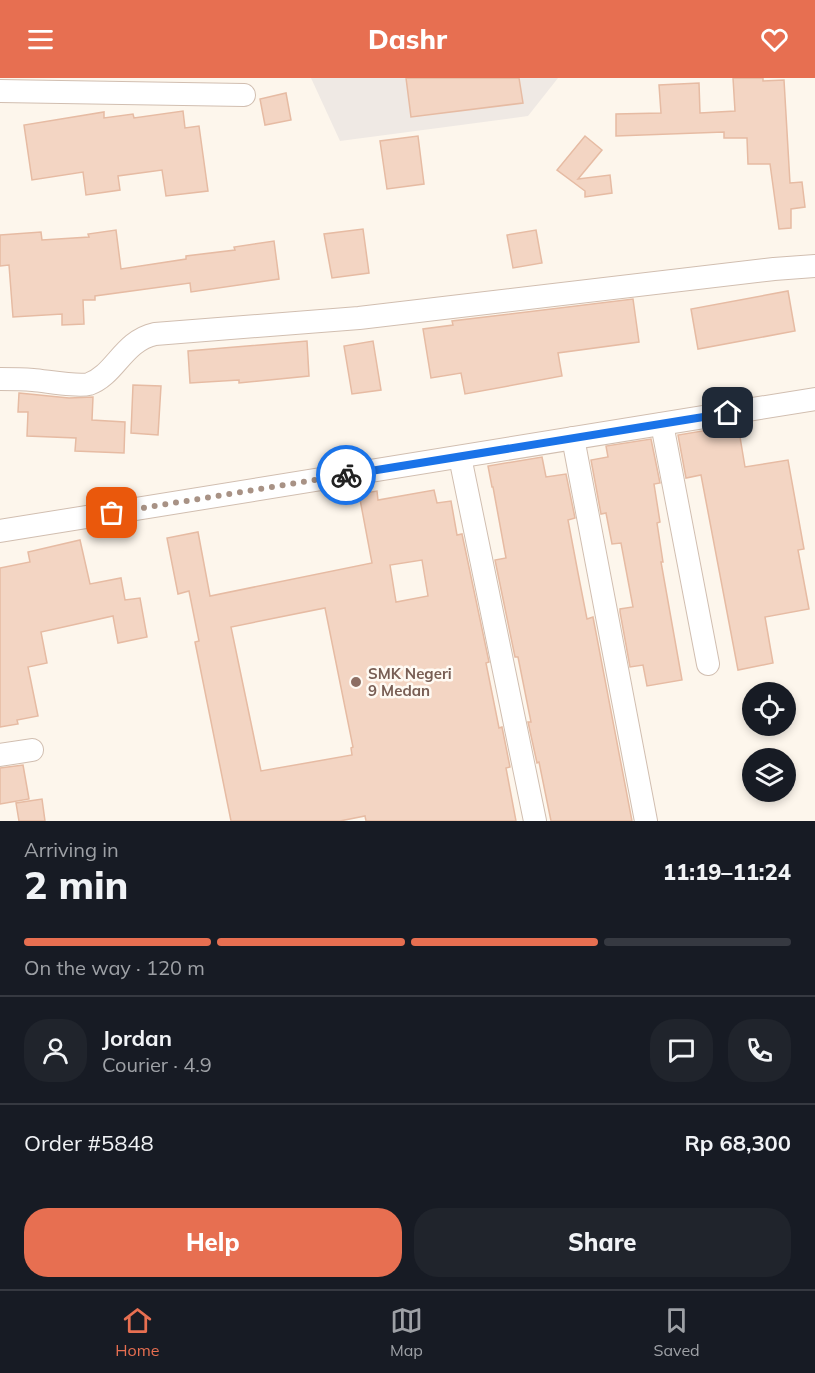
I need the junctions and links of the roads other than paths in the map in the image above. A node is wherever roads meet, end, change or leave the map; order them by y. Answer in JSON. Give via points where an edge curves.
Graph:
{"nodes":[{"id":1,"x":0,"y":91,"type":"edge"},
{"id":2,"x":244,"y":95,"type":"dead end"},
{"id":3,"x":815,"y":266,"type":"edge"},
{"id":4,"x":0,"y":379,"type":"edge"},
{"id":5,"x":815,"y":399,"type":"edge"},
{"id":6,"x":662,"y":424,"type":"junction"},
{"id":7,"x":573,"y":438,"type":"junction"},
{"id":8,"x":460,"y":457,"type":"junction"},
{"id":9,"x":0,"y":531,"type":"edge"},
{"id":10,"x":708,"y":664,"type":"dead end"},
{"id":11,"x":32,"y":750,"type":"dead end"},
{"id":12,"x":0,"y":754,"type":"edge"},
{"id":13,"x":535,"y":821,"type":"edge"},
{"id":14,"x":646,"y":821,"type":"edge"}],
"edges":[{"from":1,"to":2,"type":"street"},
{"from":3,"to":4,"type":"street","via":[[359,318],[155,334],[134,344],[101,378],[87,385]]},
{"from":5,"to":6,"type":"street"},
{"from":6,"to":7,"type":"street"},
{"from":6,"to":10,"type":"street"},
{"from":7,"to":8,"type":"street"},
{"from":7,"to":14,"type":"street"},
{"from":8,"to":9,"type":"street"},
{"from":8,"to":13,"type":"street"},
{"from":11,"to":12,"type":"street"}]}
